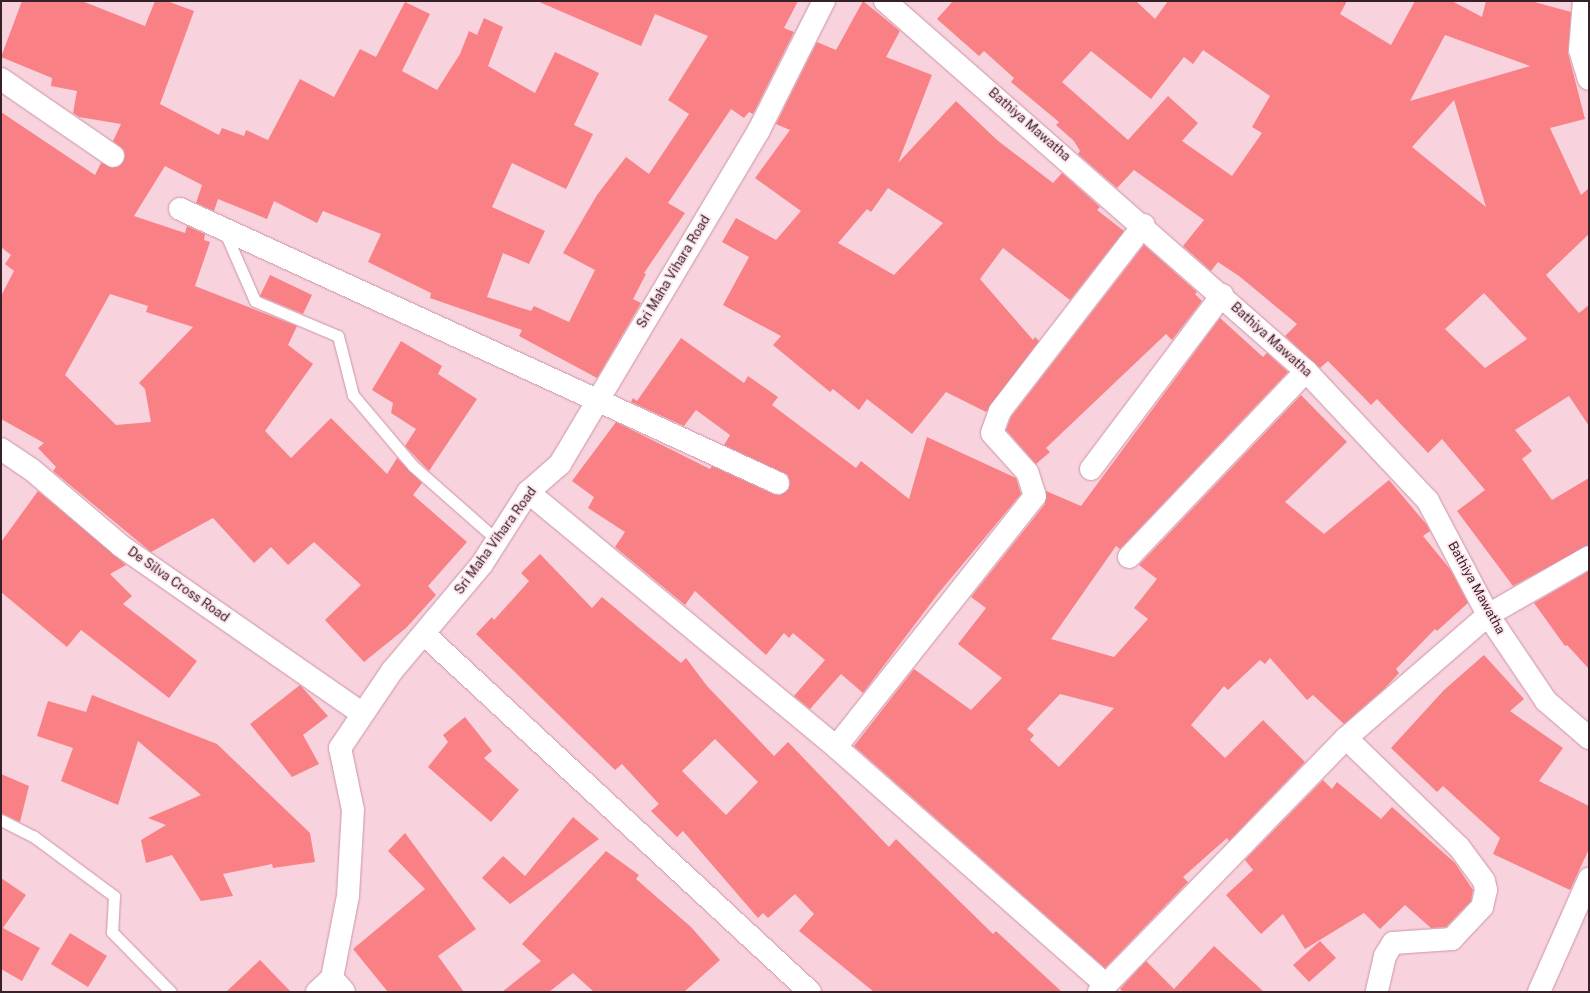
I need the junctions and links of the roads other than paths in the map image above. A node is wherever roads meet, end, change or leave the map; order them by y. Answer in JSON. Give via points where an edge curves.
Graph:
{"nodes":[{"id":1,"x":824,"y":1,"type":"edge"},
{"id":2,"x":885,"y":1,"type":"edge"},
{"id":3,"x":1584,"y":1,"type":"edge"},
{"id":4,"x":1,"y":79,"type":"edge"},
{"id":5,"x":1589,"y":79,"type":"edge"},
{"id":6,"x":113,"y":156,"type":"dead end"},
{"id":7,"x":180,"y":209,"type":"dead end"},
{"id":8,"x":1144,"y":225,"type":"junction"},
{"id":9,"x":224,"y":230,"type":"junction"},
{"id":10,"x":1222,"y":294,"type":"junction"},
{"id":11,"x":1306,"y":370,"type":"junction"},
{"id":12,"x":597,"y":402,"type":"junction"},
{"id":13,"x":1,"y":449,"type":"edge"},
{"id":14,"x":1091,"y":469,"type":"dead end"},
{"id":15,"x":778,"y":483,"type":"dead end"},
{"id":16,"x":528,"y":492,"type":"junction"},
{"id":17,"x":497,"y":540,"type":"junction"},
{"id":18,"x":1129,"y":557,"type":"dead end"},
{"id":19,"x":1589,"y":557,"type":"edge"},
{"id":20,"x":1488,"y":615,"type":"junction"},
{"id":21,"x":425,"y":635,"type":"junction"},
{"id":22,"x":361,"y":713,"type":"junction"},
{"id":23,"x":1346,"y":738,"type":"junction"},
{"id":24,"x":1589,"y":738,"type":"edge"},
{"id":25,"x":836,"y":747,"type":"junction"},
{"id":26,"x":1,"y":820,"type":"edge"},
{"id":27,"x":1589,"y":879,"type":"edge"},
{"id":28,"x":331,"y":987,"type":"edge"},
{"id":29,"x":1102,"y":989,"type":"edge"},
{"id":30,"x":171,"y":992,"type":"edge"},
{"id":31,"x":810,"y":992,"type":"edge"},
{"id":32,"x":1377,"y":992,"type":"edge"},
{"id":33,"x":1539,"y":992,"type":"edge"}],
"edges":[{"from":1,"to":12,"type":"street","name":"Sri Maha Vihara Road","via":[[758,132]]},
{"from":2,"to":8,"type":"street","name":"Bathiya Mawatha"},
{"from":3,"to":5,"type":"street","via":[[1580,50]]},
{"from":4,"to":6,"type":"street"},
{"from":7,"to":9,"type":"street"},
{"from":8,"to":10,"type":"street","name":"Bathiya Mawatha"},
{"from":8,"to":25,"type":"street","via":[[1000,411],[992,433],[1027,472],[1035,496]]},
{"from":9,"to":12,"type":"street"},
{"from":9,"to":17,"type":"lane","via":[[254,300],[338,336],[353,395],[413,466]]},
{"from":10,"to":11,"type":"street","name":"Bathiya Mawatha"},
{"from":10,"to":14,"type":"street"},
{"from":11,"to":18,"type":"street"},
{"from":11,"to":20,"type":"street","name":"Bathiya Mawatha","via":[[1428,501]]},
{"from":12,"to":15,"type":"street"},
{"from":12,"to":16,"type":"street","name":"Sri Maha Vihara Road","via":[[560,464]]},
{"from":13,"to":22,"type":"street","name":"De Silva Cross Road","via":[[31,469],[121,546]]},
{"from":16,"to":17,"type":"street","name":"Sri Maha Vihara Road"},
{"from":16,"to":25,"type":"street"},
{"from":17,"to":21,"type":"street","name":"Sri Maha Vihara Road"},
{"from":19,"to":20,"type":"street"},
{"from":20,"to":23,"type":"street"},
{"from":20,"to":24,"type":"street","name":"Bathiya Mawatha","via":[[1546,701]]},
{"from":21,"to":22,"type":"street","name":"Sri Maha Vihara Road"},
{"from":21,"to":31,"type":"street"},
{"from":22,"to":28,"type":"street","name":"Sri Maha Vihara Road","via":[[340,748],[353,810],[348,896]]},
{"from":23,"to":29,"type":"street"},
{"from":23,"to":32,"type":"street","via":[[1459,847],[1484,881],[1486,890],[1482,907],[1452,939],[1393,943],[1385,956]]},
{"from":25,"to":29,"type":"street"},
{"from":26,"to":30,"type":"lane","via":[[33,836],[114,896],[112,932]]},
{"from":27,"to":33,"type":"street"}]}
